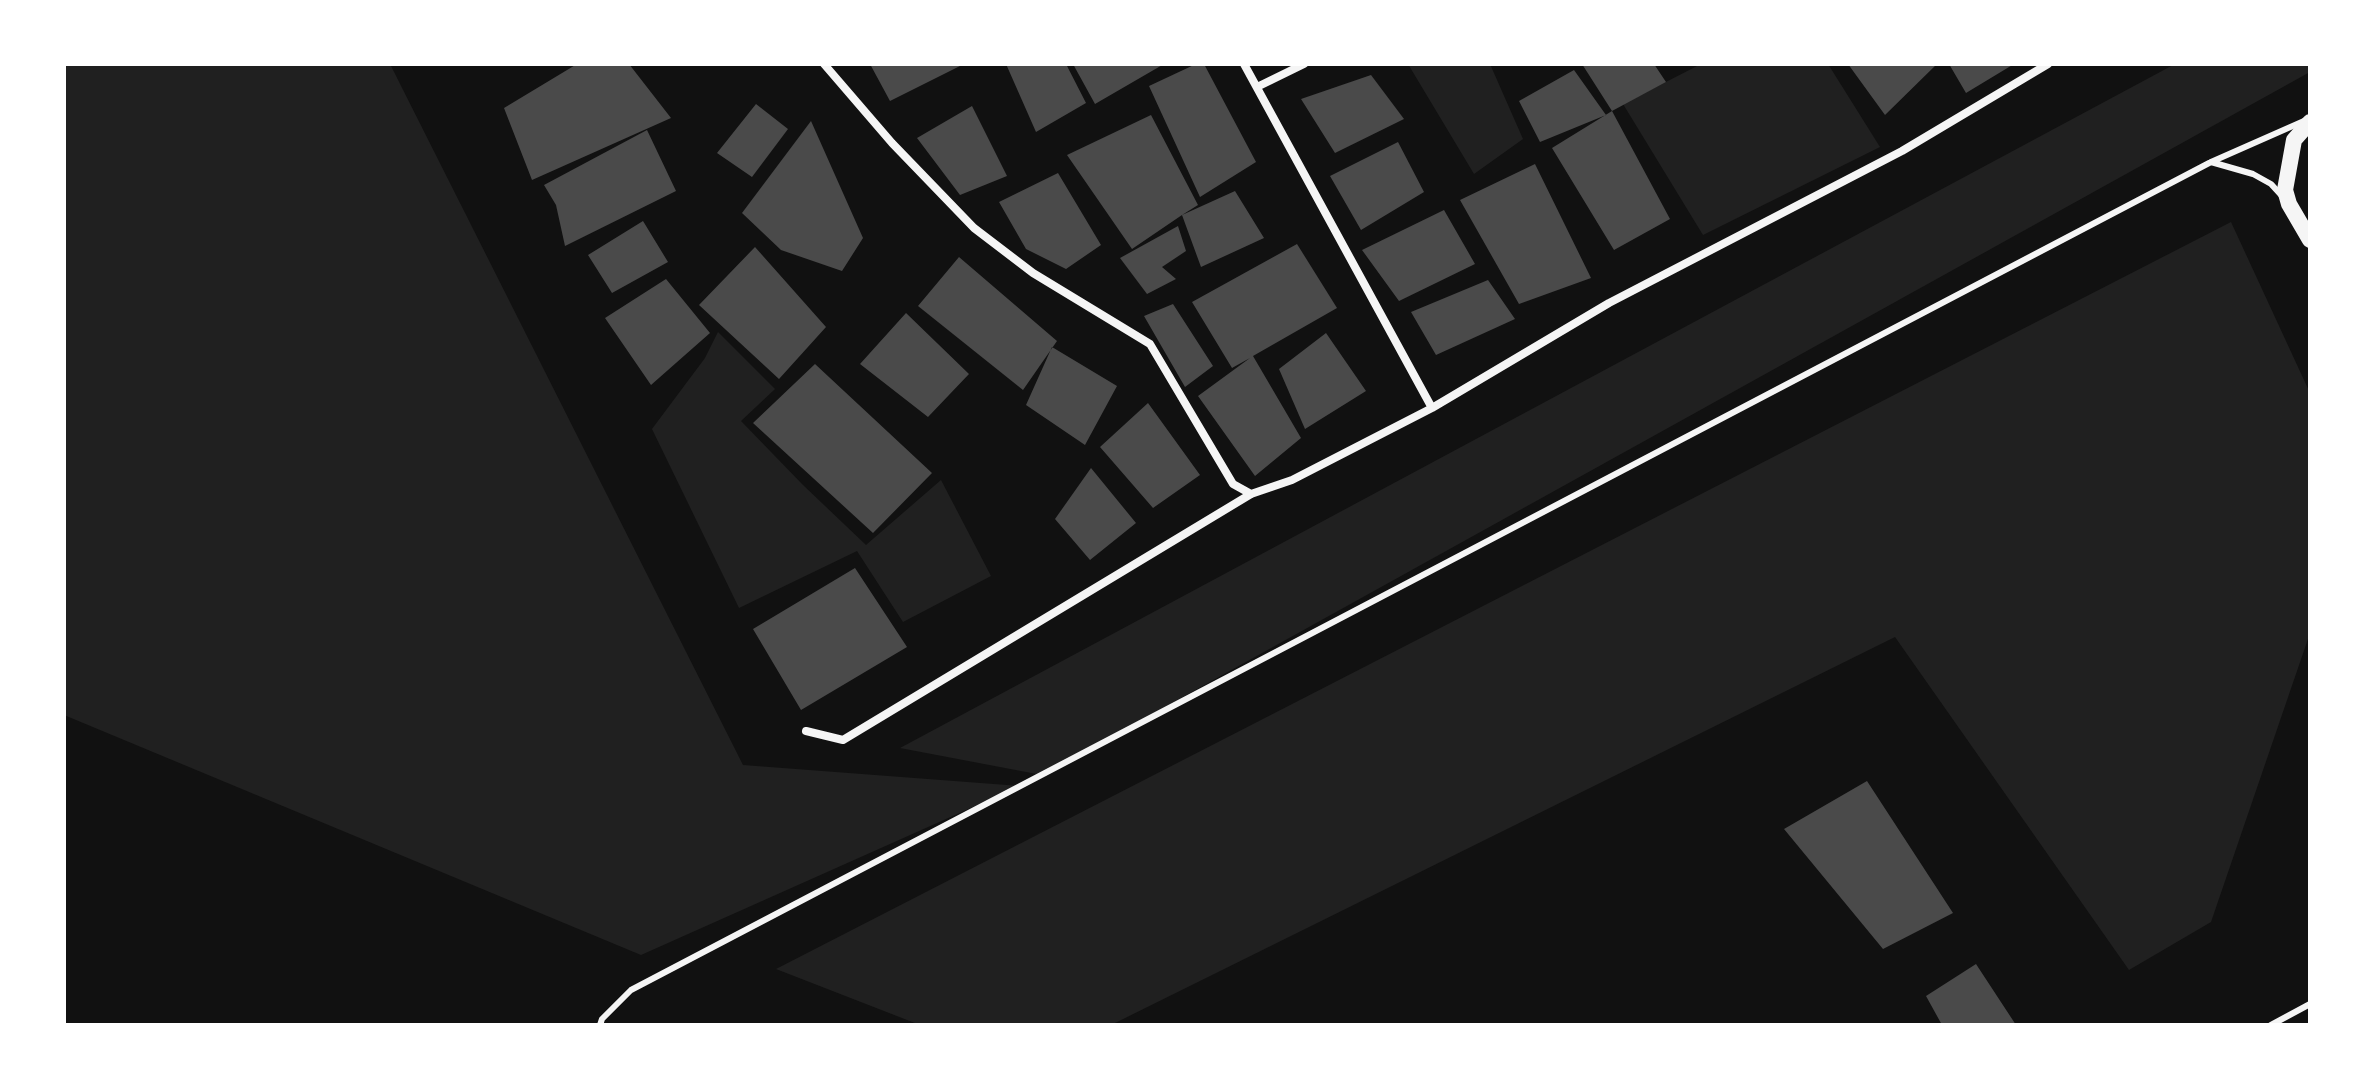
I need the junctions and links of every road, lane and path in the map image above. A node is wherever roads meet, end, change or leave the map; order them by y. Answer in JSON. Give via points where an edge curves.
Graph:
{"nodes":[{"id":1,"x":824,"y":64,"type":"edge"},
{"id":2,"x":1244,"y":64,"type":"edge"},
{"id":3,"x":1304,"y":64,"type":"edge"},
{"id":4,"x":2048,"y":64,"type":"edge"},
{"id":5,"x":1257,"y":87,"type":"junction"},
{"id":6,"x":2310,"y":120,"type":"edge"},
{"id":7,"x":2211,"y":162,"type":"junction"},
{"id":8,"x":2289,"y":204,"type":"junction"},
{"id":9,"x":2310,"y":240,"type":"edge"},
{"id":10,"x":1432,"y":408,"type":"junction"},
{"id":11,"x":1251,"y":494,"type":"junction"},
{"id":12,"x":806,"y":731,"type":"dead end"},
{"id":13,"x":2310,"y":1004,"type":"edge"},
{"id":14,"x":600,"y":1025,"type":"edge"},
{"id":15,"x":2271,"y":1025,"type":"edge"}],
"edges":[{"from":1,"to":11,"type":"street","via":[[974,228],[1033,273],[1150,344],[1233,484]]},
{"from":2,"to":5,"type":"street"},
{"from":3,"to":5,"type":"street"},
{"from":4,"to":10,"type":"street","via":[[1902,151],[1609,303]]},
{"from":5,"to":10,"type":"street"},
{"from":6,"to":7,"type":"lane"},
{"from":6,"to":8,"type":"main road","via":[[2294,140],[2285,190]]},
{"from":7,"to":8,"type":"lane","via":[[2253,174]]},
{"from":7,"to":14,"type":"lane","via":[[631,990]]},
{"from":8,"to":9,"type":"main road"},
{"from":10,"to":11,"type":"street","via":[[1292,480]]},
{"from":11,"to":12,"type":"street","via":[[843,740]]},
{"from":13,"to":15,"type":"lane"}]}
